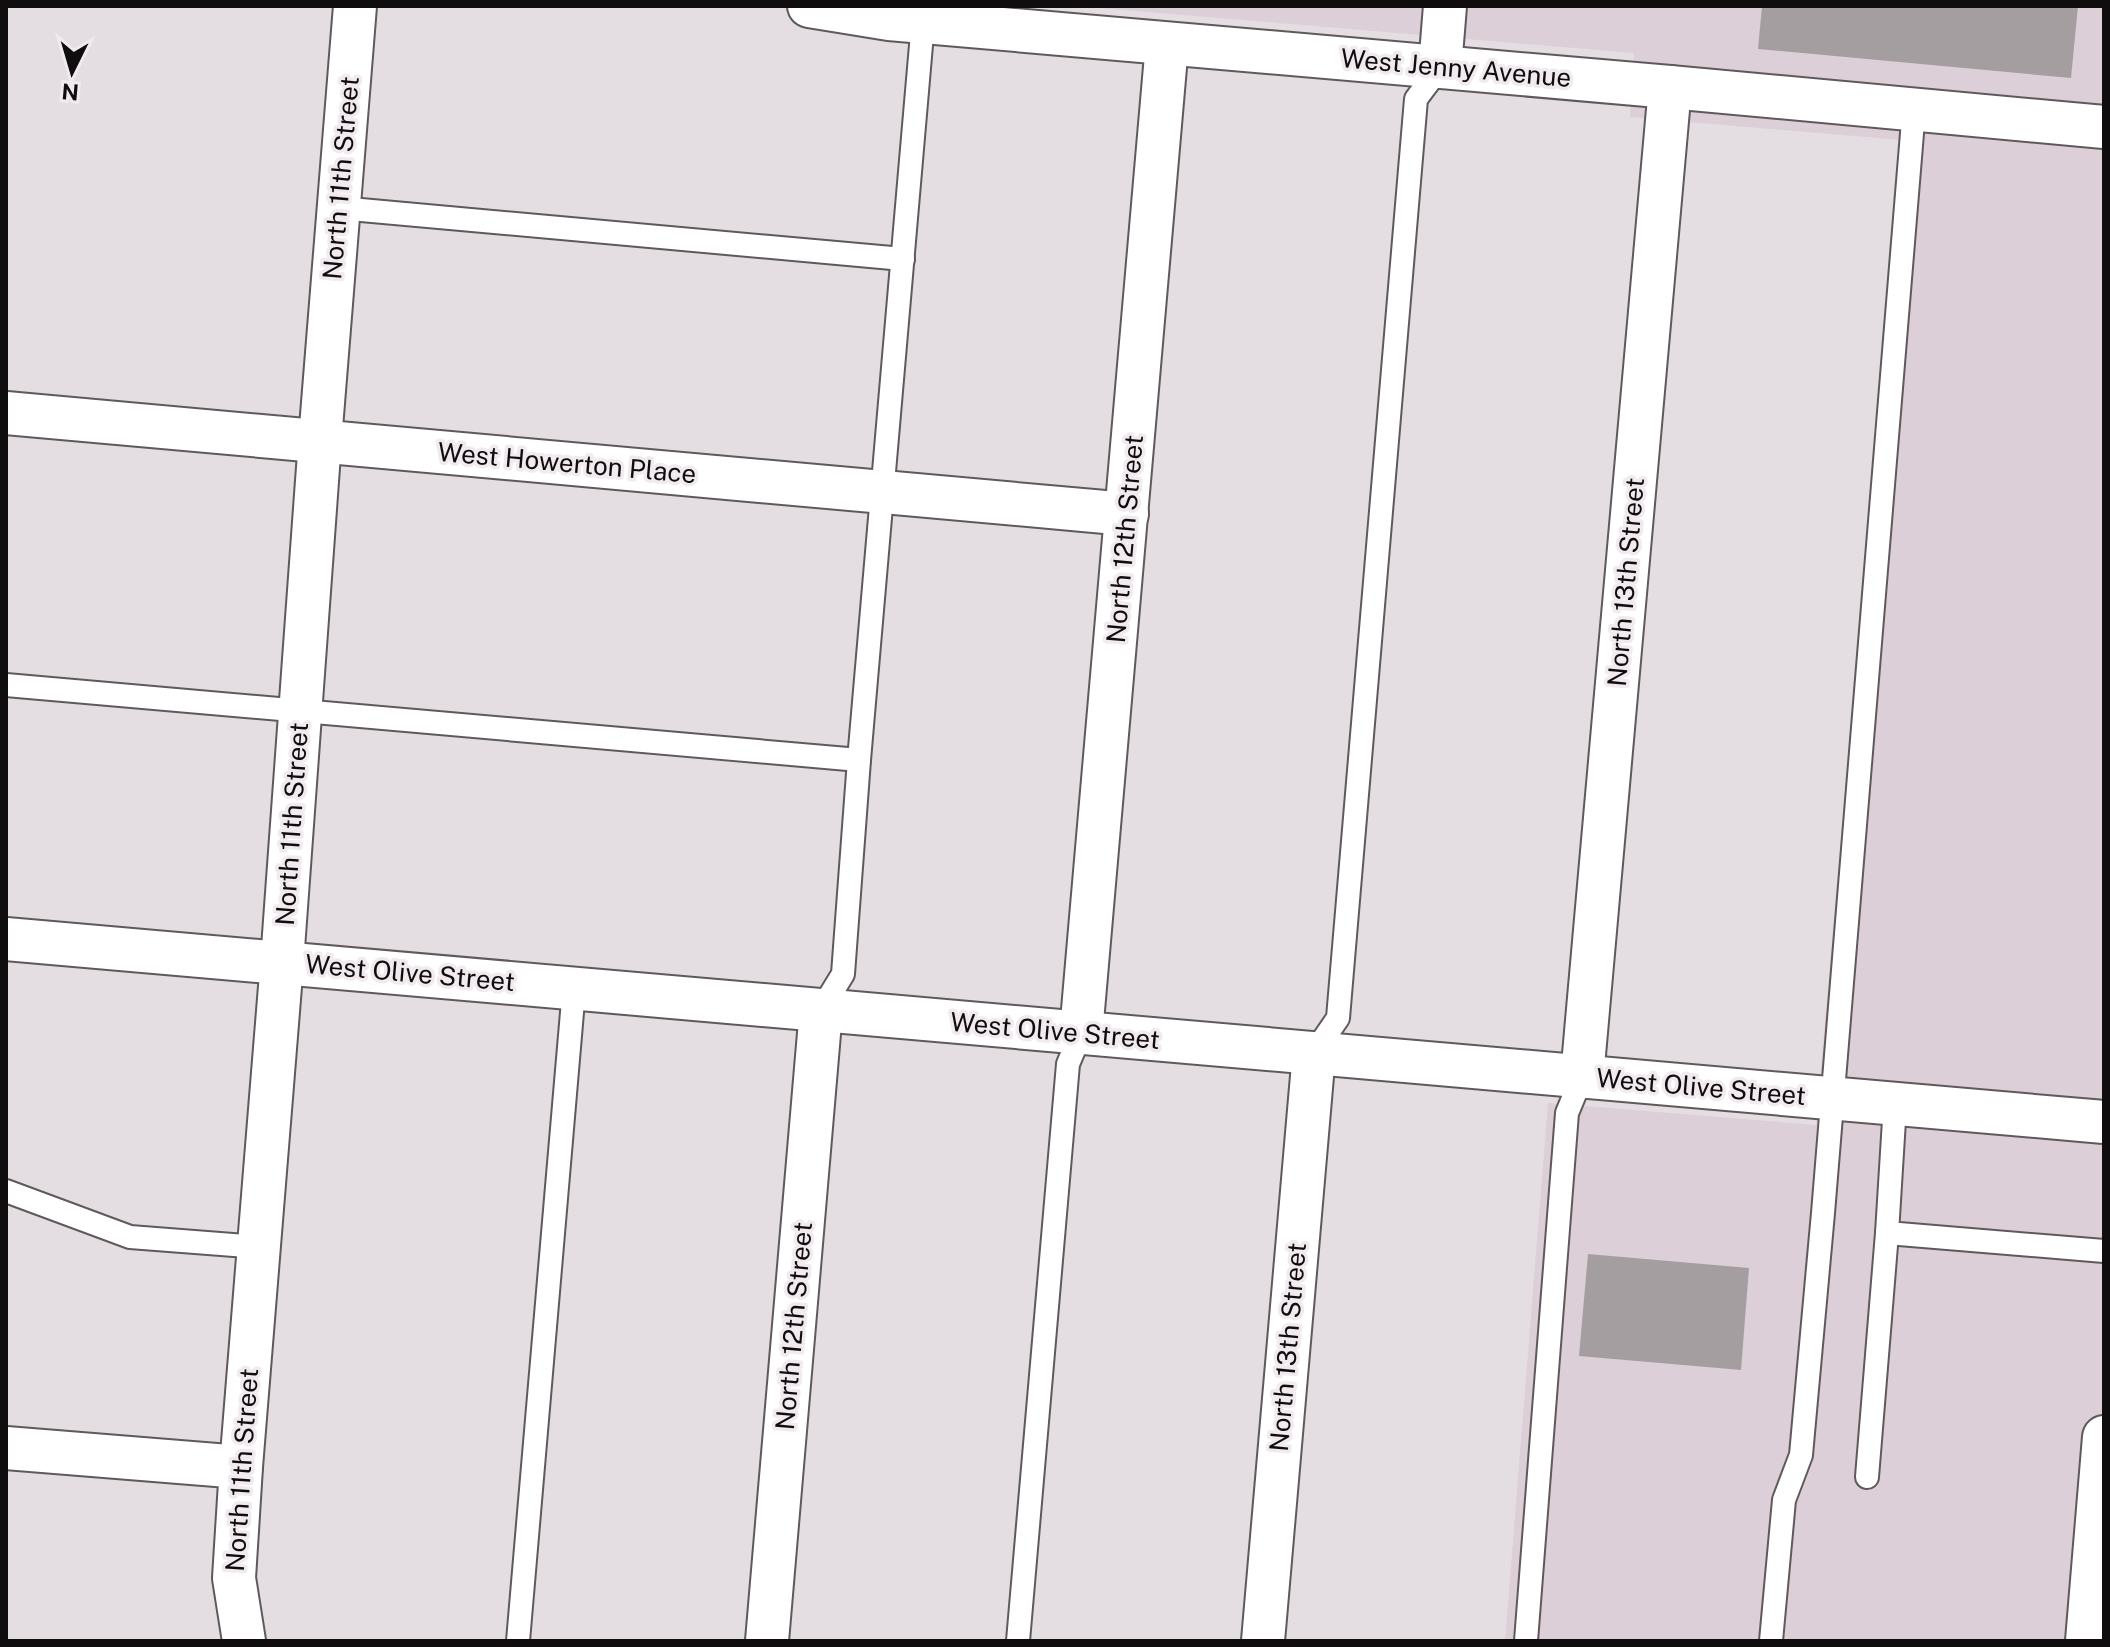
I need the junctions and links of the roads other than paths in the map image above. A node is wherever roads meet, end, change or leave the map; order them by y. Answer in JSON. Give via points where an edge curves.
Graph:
{"nodes":[{"id":1,"x":355,"y":6,"type":"edge"},
{"id":2,"x":809,"y":6,"type":"edge"},
{"id":3,"x":1445,"y":6,"type":"edge"},
{"id":4,"x":901,"y":16,"type":"edge"},
{"id":5,"x":1167,"y":44,"type":"junction"},
{"id":6,"x":1440,"y":67,"type":"junction"},
{"id":7,"x":1670,"y":87,"type":"junction"},
{"id":8,"x":1914,"y":109,"type":"junction"},
{"id":9,"x":2104,"y":127,"type":"edge"},
{"id":10,"x":339,"y":208,"type":"junction"},
{"id":11,"x":903,"y":259,"type":"junction"},
{"id":12,"x":6,"y":413,"type":"edge"},
{"id":13,"x":320,"y":440,"type":"junction"},
{"id":14,"x":882,"y":492,"type":"junction"},
{"id":15,"x":1127,"y":514,"type":"junction"},
{"id":16,"x":6,"y":685,"type":"edge"},
{"id":17,"x":300,"y":711,"type":"junction"},
{"id":18,"x":859,"y":760,"type":"junction"},
{"id":19,"x":6,"y":939,"type":"edge"},
{"id":20,"x":282,"y":962,"type":"junction"},
{"id":21,"x":574,"y":989,"type":"junction"},
{"id":22,"x":821,"y":1010,"type":"junction"},
{"id":23,"x":1081,"y":1033,"type":"junction"},
{"id":24,"x":1314,"y":1053,"type":"junction"},
{"id":25,"x":1582,"y":1077,"type":"junction"},
{"id":26,"x":1834,"y":1099,"type":"junction"},
{"id":27,"x":1895,"y":1104,"type":"junction"},
{"id":28,"x":2104,"y":1122,"type":"edge"},
{"id":29,"x":6,"y":1191,"type":"edge"},
{"id":30,"x":1887,"y":1233,"type":"junction"},
{"id":31,"x":259,"y":1247,"type":"junction"},
{"id":32,"x":2104,"y":1251,"type":"edge"},
{"id":33,"x":2104,"y":1437,"type":"edge"},
{"id":34,"x":6,"y":1448,"type":"edge"},
{"id":35,"x":241,"y":1467,"type":"junction"},
{"id":36,"x":1867,"y":1477,"type":"dead end"},
{"id":37,"x":244,"y":1641,"type":"edge"},
{"id":38,"x":518,"y":1641,"type":"edge"},
{"id":39,"x":767,"y":1641,"type":"edge"},
{"id":40,"x":1018,"y":1641,"type":"edge"},
{"id":41,"x":1263,"y":1641,"type":"edge"},
{"id":42,"x":1526,"y":1641,"type":"edge"},
{"id":43,"x":1771,"y":1641,"type":"edge"},
{"id":44,"x":2087,"y":1641,"type":"edge"}],
"edges":[{"from":1,"to":10,"type":"street","name":"North 11th Street"},
{"from":2,"to":4,"type":"street","name":"West Jenny Avenue"},
{"from":3,"to":6,"type":"street"},
{"from":4,"to":5,"type":"street","name":"West Jenny Avenue"},
{"from":4,"to":11,"type":"lane"},
{"from":5,"to":6,"type":"street","name":"West Jenny Avenue"},
{"from":5,"to":15,"type":"street","name":"North 12th Street"},
{"from":6,"to":7,"type":"street","name":"West Jenny Avenue"},
{"from":6,"to":24,"type":"lane","via":[[1416,99],[1338,1018]]},
{"from":7,"to":8,"type":"street","name":"West Jenny Avenue"},
{"from":7,"to":25,"type":"street","name":"North 13th Street"},
{"from":8,"to":9,"type":"street","name":"West Jenny Avenue"},
{"from":8,"to":26,"type":"lane"},
{"from":10,"to":11,"type":"lane"},
{"from":10,"to":13,"type":"street","name":"North 11th Street"},
{"from":11,"to":14,"type":"lane"},
{"from":12,"to":13,"type":"street","name":"West Howerton Place"},
{"from":13,"to":14,"type":"street","name":"West Howerton Place"},
{"from":13,"to":17,"type":"street","name":"North 11th Street"},
{"from":14,"to":15,"type":"street","name":"West Howerton Place"},
{"from":14,"to":18,"type":"lane"},
{"from":15,"to":23,"type":"street","name":"North 12th Street"},
{"from":16,"to":17,"type":"lane"},
{"from":17,"to":18,"type":"lane"},
{"from":17,"to":20,"type":"street","name":"North 11th Street"},
{"from":18,"to":22,"type":"lane","via":[[843,974]]},
{"from":19,"to":20,"type":"street","name":"West Olive Street"},
{"from":20,"to":21,"type":"street","name":"West Olive Street"},
{"from":20,"to":31,"type":"street","name":"North 11th Street"},
{"from":21,"to":22,"type":"street","name":"West Olive Street"},
{"from":21,"to":38,"type":"lane"},
{"from":22,"to":23,"type":"street","name":"West Olive Street"},
{"from":22,"to":39,"type":"street","name":"North 12th Street"},
{"from":23,"to":24,"type":"street","name":"West Olive Street"},
{"from":23,"to":40,"type":"lane","via":[[1068,1064]]},
{"from":24,"to":25,"type":"street","name":"West Olive Street"},
{"from":24,"to":41,"type":"street","name":"North 13th Street"},
{"from":25,"to":26,"type":"street","name":"West Olive Street"},
{"from":25,"to":42,"type":"lane","via":[[1567,1113]]},
{"from":26,"to":27,"type":"street","name":"West Olive Street"},
{"from":26,"to":43,"type":"lane","via":[[1801,1455],[1784,1500]]},
{"from":27,"to":28,"type":"street","name":"West Olive Street"},
{"from":27,"to":30,"type":"lane"},
{"from":29,"to":31,"type":"lane","via":[[130,1237]]},
{"from":30,"to":32,"type":"lane"},
{"from":30,"to":36,"type":"lane"},
{"from":31,"to":35,"type":"street","name":"North 11th Street"},
{"from":33,"to":44,"type":"street"},
{"from":34,"to":35,"type":"street"},
{"from":35,"to":37,"type":"street","name":"North 11th Street","via":[[234,1578]]}]}
